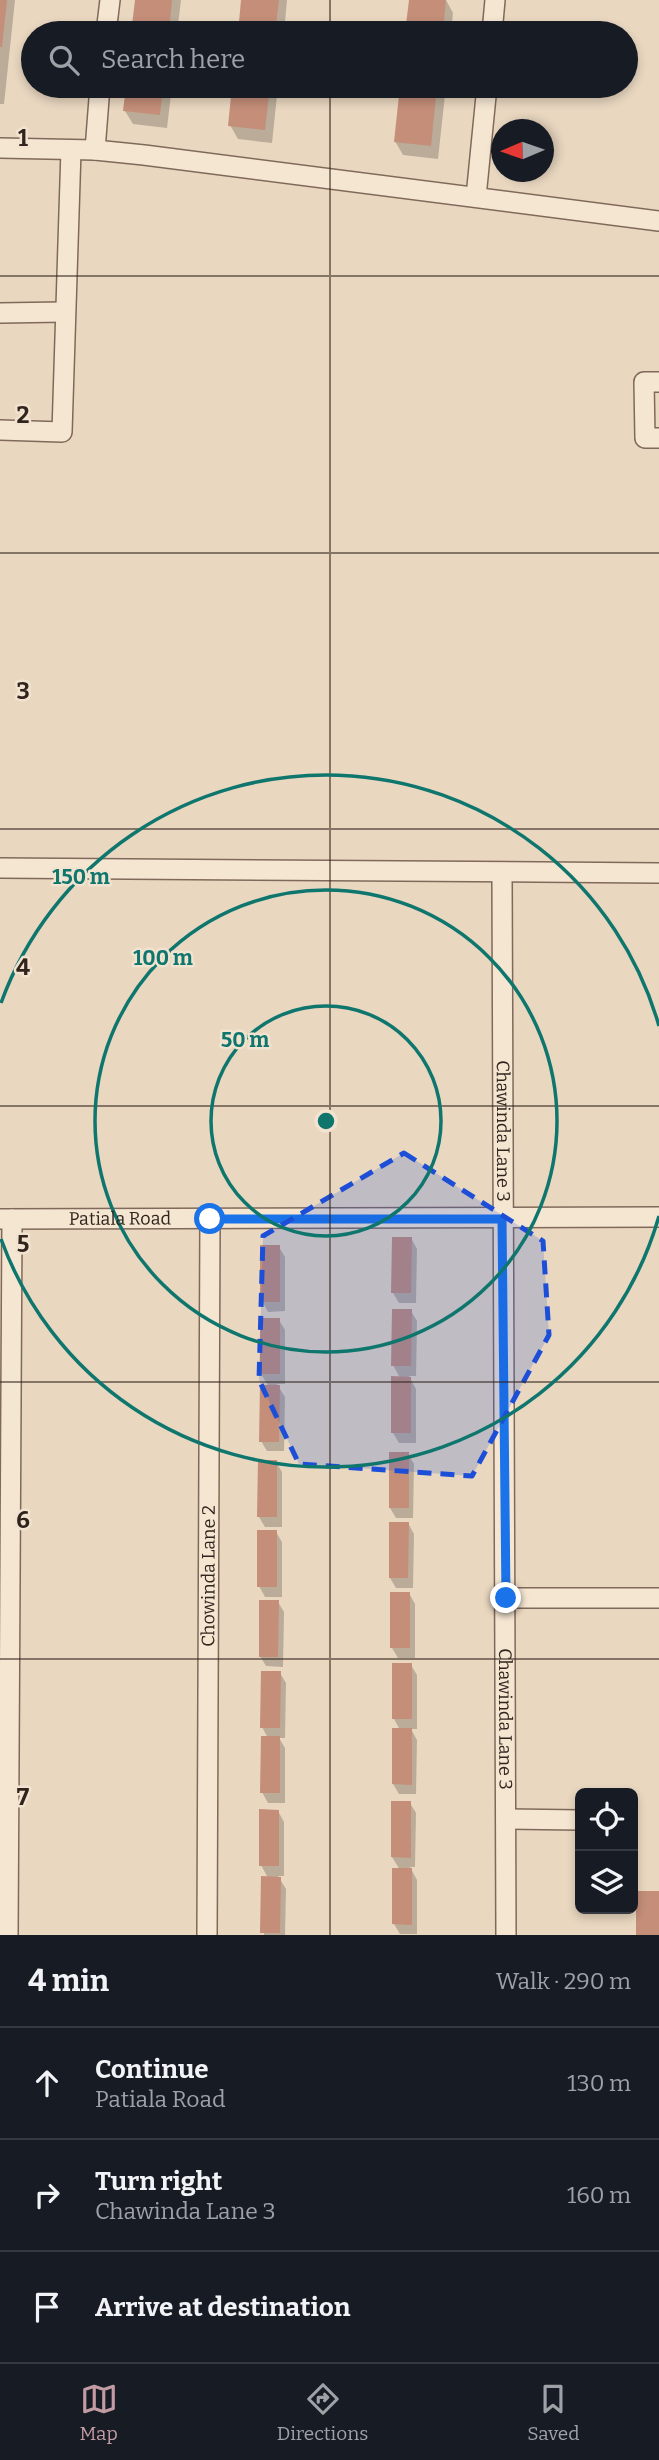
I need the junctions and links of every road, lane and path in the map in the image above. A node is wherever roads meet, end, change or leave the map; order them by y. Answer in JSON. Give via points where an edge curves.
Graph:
{"nodes":[{"id":1,"x":110,"y":0,"type":"edge"},
{"id":2,"x":495,"y":0,"type":"edge"},
{"id":3,"x":107,"y":21,"type":"edge"},
{"id":4,"x":493,"y":21,"type":"edge"},
{"id":5,"x":99,"y":98,"type":"edge"},
{"id":6,"x":486,"y":98,"type":"edge"},
{"id":7,"x":0,"y":148,"type":"edge"},
{"id":8,"x":71,"y":150,"type":"junction"},
{"id":9,"x":95,"y":150,"type":"junction"},
{"id":10,"x":476,"y":197,"type":"junction"},
{"id":11,"x":659,"y":221,"type":"edge"},
{"id":12,"x":64,"y":312,"type":"junction"},
{"id":13,"x":0,"y":313,"type":"edge"},
{"id":14,"x":659,"y":382,"type":"edge"},
{"id":15,"x":0,"y":430,"type":"edge"},
{"id":16,"x":659,"y":439,"type":"edge"},
{"id":17,"x":0,"y":868,"type":"edge"},
{"id":18,"x":659,"y":873,"type":"edge"},
{"id":19,"x":502,"y":874,"type":"junction"},
{"id":20,"x":659,"y":1217,"type":"edge"},
{"id":21,"x":6,"y":1219,"type":"edge"},
{"id":22,"x":210,"y":1219,"type":"junction"},
{"id":23,"x":502,"y":1219,"type":"junction"},
{"id":24,"x":506,"y":1598,"type":"junction"},
{"id":25,"x":659,"y":1598,"type":"edge"},
{"id":26,"x":506,"y":1819,"type":"junction"},
{"id":27,"x":575,"y":1820,"type":"edge"},
{"id":28,"x":8,"y":1935,"type":"edge"},
{"id":29,"x":207,"y":1935,"type":"edge"},
{"id":30,"x":506,"y":1935,"type":"edge"}],
"edges":[{"from":1,"to":3,"type":"street"},
{"from":2,"to":4,"type":"street"},
{"from":5,"to":9,"type":"street"},
{"from":6,"to":10,"type":"street"},
{"from":7,"to":8,"type":"street"},
{"from":8,"to":9,"type":"street"},
{"from":8,"to":12,"type":"street"},
{"from":9,"to":10,"type":"street"},
{"from":10,"to":11,"type":"street"},
{"from":12,"to":13,"type":"street"},
{"from":12,"to":15,"type":"street","via":[[62,432]]},
{"from":14,"to":16,"type":"street","via":[[645,382],[645,438]]},
{"from":17,"to":19,"type":"street"},
{"from":18,"to":19,"type":"street"},
{"from":19,"to":23,"type":"street","name":"Chawinda Lane 3"},
{"from":20,"to":23,"type":"street","name":"Patiala Road"},
{"from":21,"to":22,"type":"street","name":"Patiala Road"},
{"from":21,"to":28,"type":"street"},
{"from":22,"to":23,"type":"street","name":"Patiala Road"},
{"from":22,"to":29,"type":"street","name":"Chowinda Lane 2"},
{"from":23,"to":24,"type":"street","name":"Chawinda Lane 3"},
{"from":24,"to":25,"type":"street"},
{"from":24,"to":26,"type":"street","name":"Chawinda Lane 3"},
{"from":26,"to":27,"type":"street"},
{"from":26,"to":30,"type":"street","name":"Chawinda Lane 3"}]}
